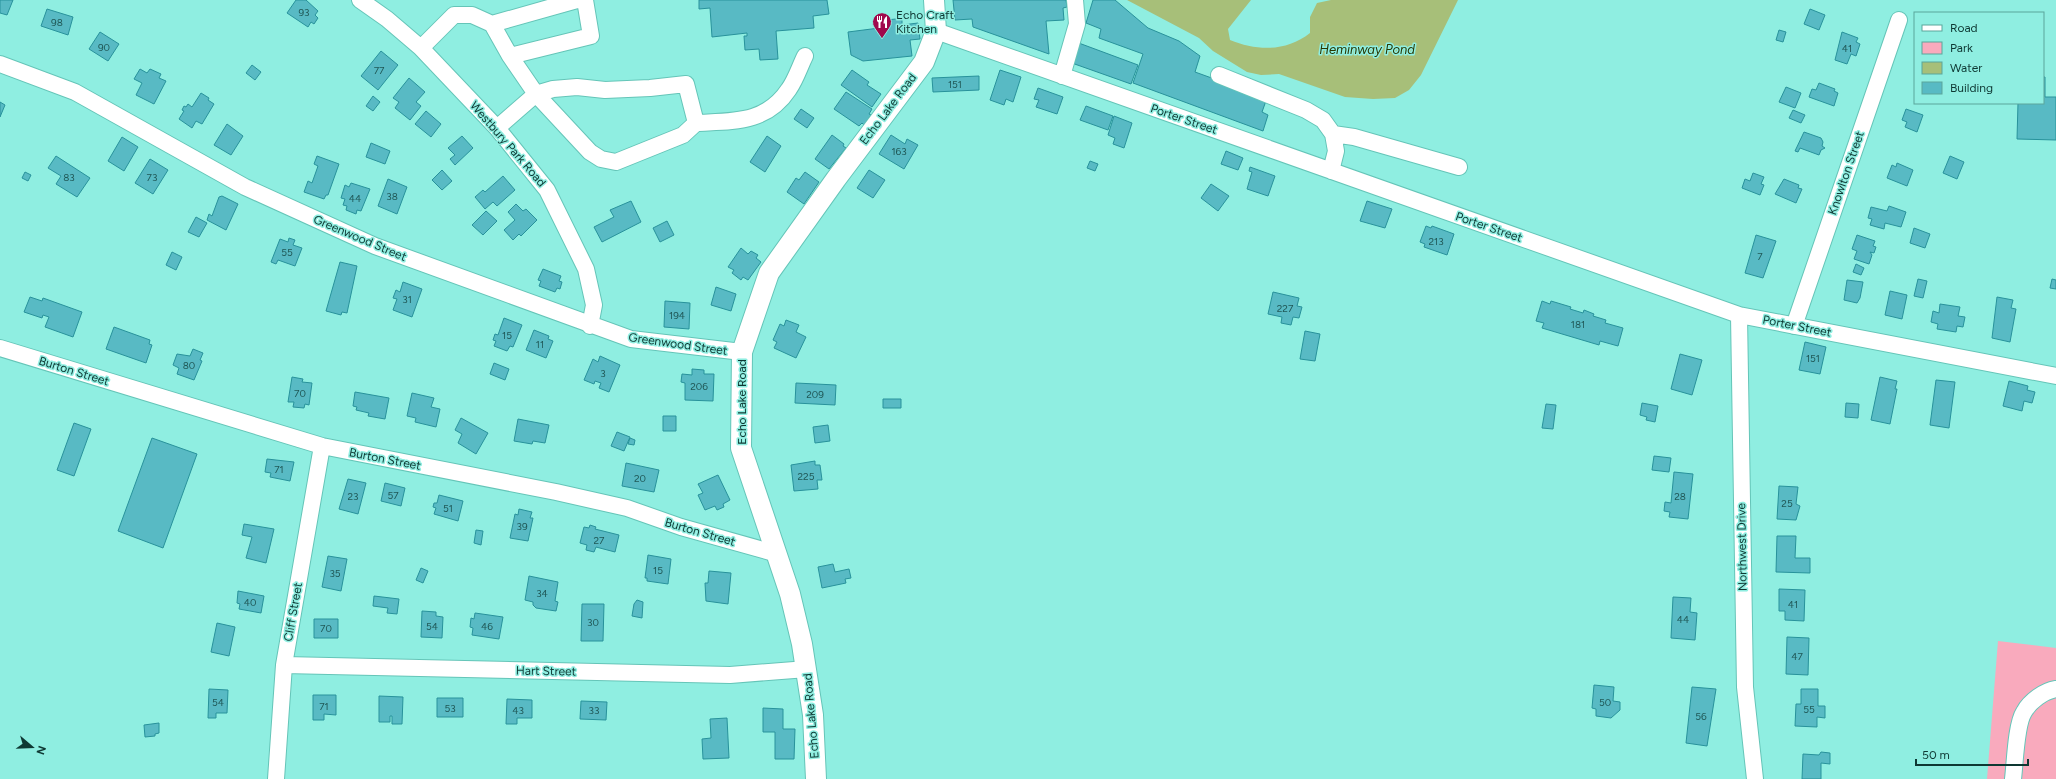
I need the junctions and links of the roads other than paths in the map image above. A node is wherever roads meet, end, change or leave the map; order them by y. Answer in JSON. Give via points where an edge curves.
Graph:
{"nodes":[{"id":1,"x":360,"y":0,"type":"edge"},
{"id":2,"x":577,"y":0,"type":"edge"},
{"id":3,"x":585,"y":0,"type":"edge"},
{"id":4,"x":934,"y":0,"type":"edge"},
{"id":5,"x":1075,"y":0,"type":"edge"},
{"id":6,"x":1899,"y":20,"type":"dead end"},
{"id":7,"x":492,"y":24,"type":"junction"},
{"id":8,"x":936,"y":31,"type":"junction"},
{"id":9,"x":421,"y":48,"type":"junction"},
{"id":10,"x":510,"y":56,"type":"junction"},
{"id":11,"x":806,"y":56,"type":"dead end"},
{"id":12,"x":0,"y":64,"type":"edge"},
{"id":13,"x":1219,"y":75,"type":"dead end"},
{"id":14,"x":1062,"y":76,"type":"junction"},
{"id":15,"x":536,"y":94,"type":"junction"},
{"id":16,"x":696,"y":122,"type":"junction"},
{"id":17,"x":497,"y":128,"type":"junction"},
{"id":18,"x":1333,"y":134,"type":"junction"},
{"id":19,"x":1459,"y":166,"type":"dead end"},
{"id":20,"x":1331,"y":171,"type":"junction"},
{"id":21,"x":1739,"y":315,"type":"junction"},
{"id":22,"x":590,"y":326,"type":"junction"},
{"id":23,"x":1794,"y":326,"type":"junction"},
{"id":24,"x":0,"y":348,"type":"edge"},
{"id":25,"x":742,"y":352,"type":"junction"},
{"id":26,"x":2056,"y":376,"type":"edge"},
{"id":27,"x":322,"y":446,"type":"junction"},
{"id":28,"x":774,"y":552,"type":"junction"},
{"id":29,"x":284,"y":665,"type":"junction"},
{"id":30,"x":807,"y":669,"type":"junction"},
{"id":31,"x":2056,"y":689,"type":"edge"},
{"id":32,"x":276,"y":779,"type":"edge"},
{"id":33,"x":816,"y":779,"type":"edge"},
{"id":34,"x":1755,"y":779,"type":"edge"},
{"id":35,"x":2013,"y":779,"type":"edge"}],
"edges":[{"from":1,"to":9,"type":"street","name":"Westbury Park Road","via":[[387,18]]},
{"from":2,"to":7,"type":"street"},
{"from":3,"to":10,"type":"street","via":[[591,36]]},
{"from":4,"to":8,"type":"main road","name":"Echo Lake Road"},
{"from":5,"to":14,"type":"street","via":[[1077,24]]},
{"from":6,"to":23,"type":"street","name":"Knowlton Street"},
{"from":7,"to":9,"type":"street","via":[[472,15],[454,15]]},
{"from":7,"to":10,"type":"street"},
{"from":8,"to":14,"type":"street","name":"Porter Street"},
{"from":8,"to":25,"type":"main road","name":"Echo Lake Road","via":[[924,62],[769,273]]},
{"from":9,"to":17,"type":"street","name":"Westbury Park Road"},
{"from":10,"to":15,"type":"street"},
{"from":11,"to":16,"type":"street","via":[[790,88],[780,100],[759,116],[743,120]]},
{"from":12,"to":22,"type":"street","name":"Greenwood Street","via":[[75,92],[245,187],[375,246]]},
{"from":13,"to":18,"type":"street","via":[[1306,110],[1323,120]]},
{"from":14,"to":20,"type":"street","name":"Porter Street"},
{"from":15,"to":16,"type":"street","via":[[577,87],[605,90],[686,84]]},
{"from":15,"to":16,"type":"street","via":[[590,152],[608,161],[616,162],[683,135]]},
{"from":15,"to":17,"type":"street"},
{"from":17,"to":22,"type":"street","name":"Westbury Park Road","via":[[547,190],[586,269],[594,305]]},
{"from":18,"to":19,"type":"street","via":[[1354,137]]},
{"from":18,"to":20,"type":"street","via":[[1336,151]]},
{"from":20,"to":21,"type":"street","name":"Porter Street"},
{"from":21,"to":23,"type":"street","name":"Porter Street"},
{"from":21,"to":34,"type":"street","name":"Northwest Drive","via":[[1744,687]]},
{"from":22,"to":25,"type":"street","name":"Greenwood Street","via":[[631,339]]},
{"from":23,"to":26,"type":"street","name":"Porter Street"},
{"from":24,"to":27,"type":"street","name":"Burton Street"},
{"from":25,"to":28,"type":"main road","name":"Echo Lake Road","via":[[741,448]]},
{"from":27,"to":28,"type":"street","name":"Burton Street","via":[[627,508],[681,527]]},
{"from":27,"to":29,"type":"street","name":"Cliff Street"},
{"from":28,"to":30,"type":"main road","name":"Echo Lake Road","via":[[790,594]]},
{"from":29,"to":30,"type":"street","name":"Hart Street","via":[[730,675]]},
{"from":29,"to":32,"type":"street","name":"Cliff Street"},
{"from":30,"to":33,"type":"main road","name":"Echo Lake Road","via":[[813,715]]},
{"from":31,"to":35,"type":"street","via":[[2033,700],[2023,712]]}]}
